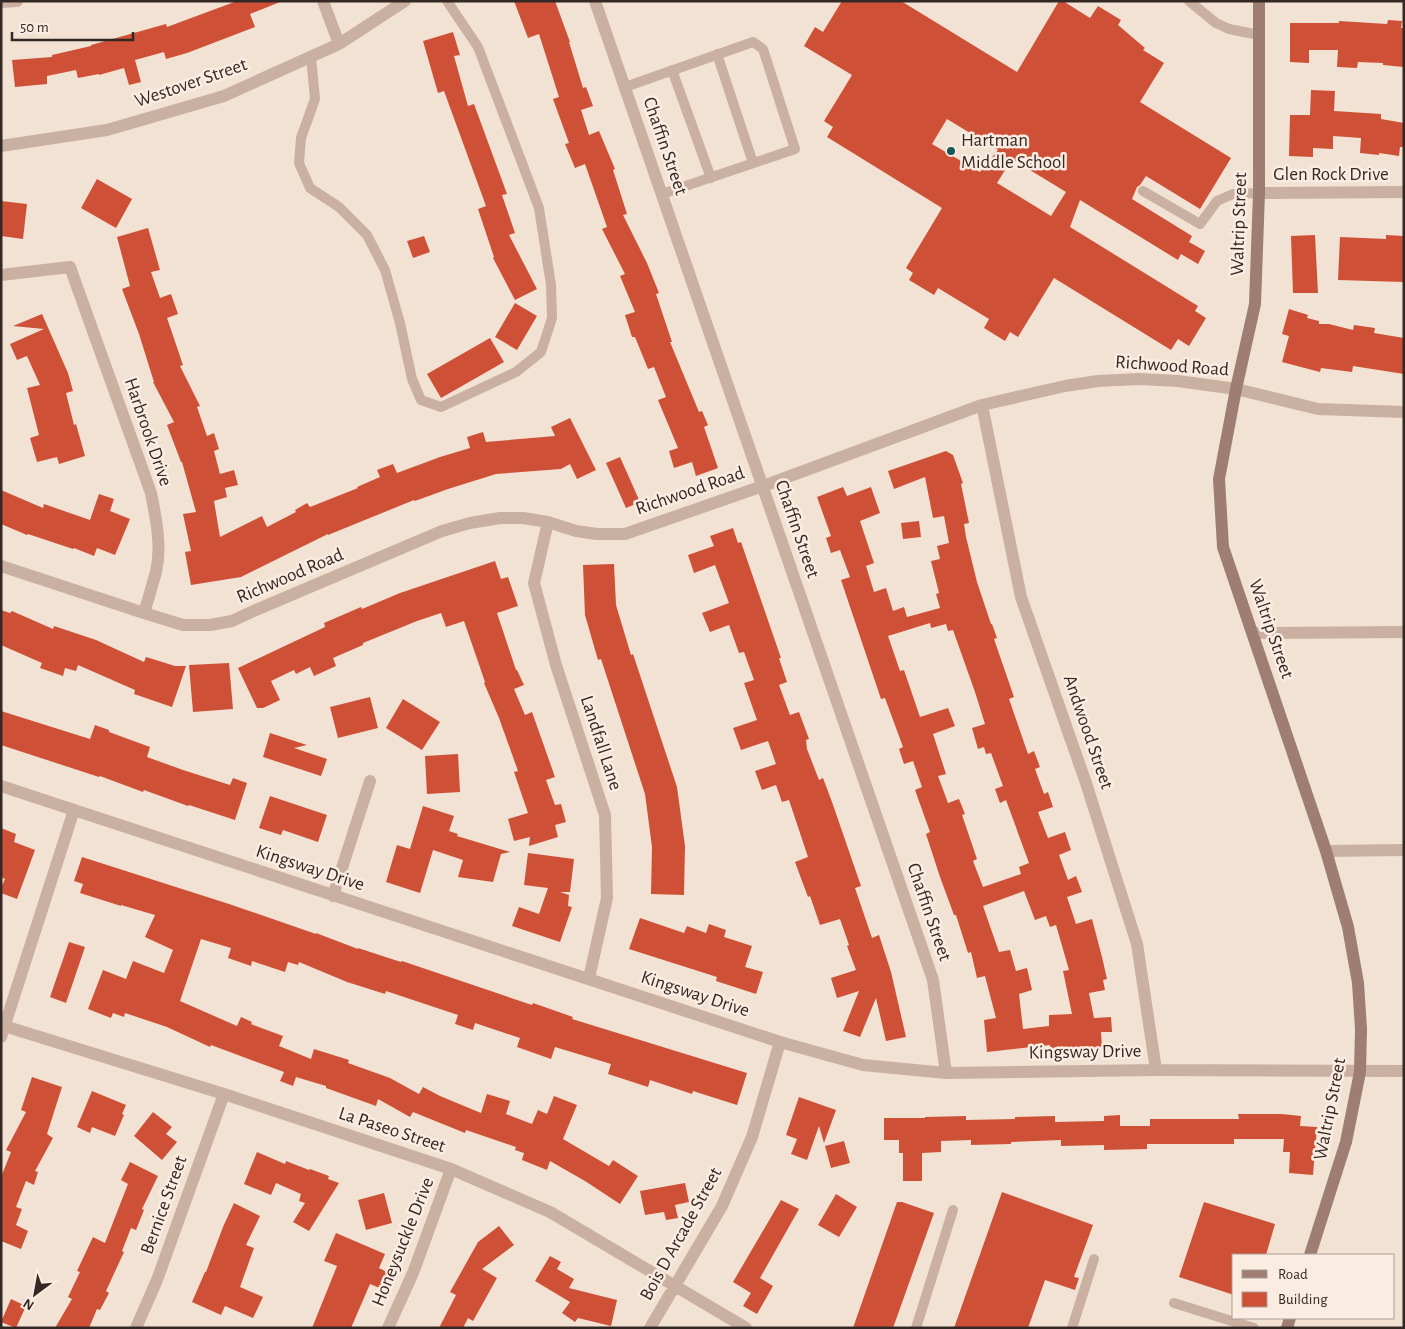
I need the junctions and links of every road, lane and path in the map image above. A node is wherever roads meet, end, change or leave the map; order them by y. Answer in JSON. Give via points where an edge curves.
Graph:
{"nodes":[{"id":1,"x":17,"y":1,"type":"edge"},
{"id":2,"x":323,"y":1,"type":"edge"},
{"id":3,"x":405,"y":1,"type":"edge"},
{"id":4,"x":447,"y":1,"type":"edge"},
{"id":5,"x":595,"y":1,"type":"edge"},
{"id":6,"x":1188,"y":1,"type":"edge"},
{"id":7,"x":1258,"y":1,"type":"edge"},
{"id":8,"x":1,"y":2,"type":"edge"},
{"id":9,"x":1259,"y":35,"type":"junction"},
{"id":10,"x":339,"y":44,"type":"junction"},
{"id":11,"x":717,"y":54,"type":"junction"},
{"id":12,"x":311,"y":57,"type":"junction"},
{"id":13,"x":672,"y":70,"type":"junction"},
{"id":14,"x":625,"y":87,"type":"junction"},
{"id":15,"x":1,"y":146,"type":"edge"},
{"id":16,"x":753,"y":163,"type":"junction"},
{"id":17,"x":711,"y":178,"type":"junction"},
{"id":18,"x":1143,"y":191,"type":"dead end"},
{"id":19,"x":1404,"y":192,"type":"edge"},
{"id":20,"x":1260,"y":193,"type":"junction"},
{"id":21,"x":662,"y":194,"type":"junction"},
{"id":22,"x":1,"y":275,"type":"edge"},
{"id":23,"x":1236,"y":388,"type":"junction"},
{"id":24,"x":982,"y":405,"type":"junction"},
{"id":25,"x":1404,"y":412,"type":"edge"},
{"id":26,"x":763,"y":486,"type":"junction"},
{"id":27,"x":548,"y":522,"type":"junction"},
{"id":28,"x":1,"y":566,"type":"edge"},
{"id":29,"x":144,"y":613,"type":"junction"},
{"id":30,"x":1404,"y":632,"type":"edge"},
{"id":31,"x":1253,"y":633,"type":"junction"},
{"id":32,"x":370,"y":781,"type":"dead end"},
{"id":33,"x":1,"y":786,"type":"edge"},
{"id":34,"x":74,"y":810,"type":"junction"},
{"id":35,"x":1404,"y":850,"type":"edge"},
{"id":36,"x":1326,"y":851,"type":"junction"},
{"id":37,"x":333,"y":896,"type":"junction"},
{"id":38,"x":589,"y":978,"type":"junction"},
{"id":39,"x":3,"y":1030,"type":"edge"},
{"id":40,"x":780,"y":1042,"type":"junction"},
{"id":41,"x":1156,"y":1070,"type":"junction"},
{"id":42,"x":1360,"y":1072,"type":"junction"},
{"id":43,"x":1404,"y":1072,"type":"edge"},
{"id":44,"x":946,"y":1073,"type":"junction"},
{"id":45,"x":224,"y":1094,"type":"junction"},
{"id":46,"x":451,"y":1170,"type":"junction"},
{"id":47,"x":952,"y":1210,"type":"dead end"},
{"id":48,"x":1310,"y":1254,"type":"edge"},
{"id":49,"x":1094,"y":1259,"type":"dead end"},
{"id":50,"x":676,"y":1286,"type":"junction"},
{"id":51,"x":1174,"y":1303,"type":"dead end"},
{"id":52,"x":136,"y":1328,"type":"edge"},
{"id":53,"x":388,"y":1328,"type":"edge"},
{"id":54,"x":650,"y":1328,"type":"edge"},
{"id":55,"x":746,"y":1328,"type":"edge"},
{"id":56,"x":916,"y":1328,"type":"edge"},
{"id":57,"x":1072,"y":1328,"type":"edge"},
{"id":58,"x":1254,"y":1328,"type":"edge"}],
"edges":[{"from":1,"to":8,"type":"street"},
{"from":2,"to":10,"type":"street"},
{"from":3,"to":10,"type":"street","name":"Westover Street"},
{"from":4,"to":12,"type":"lane","via":[[478,47],[539,208],[551,284],[552,318],[541,352],[516,372],[441,407],[421,400],[412,379],[385,270],[367,235],[339,207],[310,188],[299,163],[300,138],[316,99]]},
{"from":5,"to":14,"type":"street","name":"Chaffin Street"},
{"from":6,"to":9,"type":"lane","via":[[1216,23]]},
{"from":7,"to":9,"type":"street","name":"Waltrip Street"},
{"from":9,"to":20,"type":"street","name":"Waltrip Street"},
{"from":10,"to":12,"type":"street","name":"Westover Street"},
{"from":11,"to":13,"type":"lane"},
{"from":11,"to":16,"type":"lane"},
{"from":11,"to":16,"type":"lane","via":[[753,42],[762,49],[795,148]]},
{"from":12,"to":15,"type":"street","name":"Westover Street","via":[[224,96],[107,130]]},
{"from":13,"to":14,"type":"lane"},
{"from":13,"to":17,"type":"lane"},
{"from":14,"to":21,"type":"street","name":"Chaffin Street"},
{"from":16,"to":17,"type":"lane"},
{"from":17,"to":21,"type":"lane"},
{"from":18,"to":20,"type":"lane","via":[[1200,224],[1217,201],[1233,194]]},
{"from":19,"to":20,"type":"street","name":"Glen Rock Drive"},
{"from":20,"to":23,"type":"street","name":"Waltrip Street","via":[[1255,304]]},
{"from":21,"to":26,"type":"street","name":"Chaffin Street"},
{"from":22,"to":29,"type":"street","name":"Harbrook Drive","via":[[70,267],[151,493],[158,542],[156,570]]},
{"from":23,"to":24,"type":"street","name":"Richwood Road","via":[[1178,381],[1098,380]]},
{"from":23,"to":25,"type":"street","name":"Richwood Road","via":[[1318,409]]},
{"from":23,"to":31,"type":"street","name":"Waltrip Street","via":[[1219,479],[1223,547]]},
{"from":24,"to":26,"type":"street","name":"Richwood Road"},
{"from":24,"to":41,"type":"street","name":"Andwood Street","via":[[1021,597],[1086,783],[1137,944]]},
{"from":26,"to":27,"type":"street","name":"Richwood Road","via":[[625,534],[576,531]]},
{"from":26,"to":44,"type":"street","name":"Chaffin Street","via":[[932,980]]},
{"from":27,"to":29,"type":"street","name":"Richwood Road","via":[[500,518],[451,528],[232,621],[183,625]]},
{"from":27,"to":38,"type":"street","name":"Landfall Lane","via":[[534,583],[556,665],[605,814],[607,898]]},
{"from":28,"to":29,"type":"street","name":"Richwood Road"},
{"from":30,"to":31,"type":"street"},
{"from":31,"to":36,"type":"street","name":"Waltrip Street"},
{"from":32,"to":37,"type":"street"},
{"from":33,"to":34,"type":"street","name":"Kingsway Drive"},
{"from":34,"to":37,"type":"street","name":"Kingsway Drive"},
{"from":34,"to":39,"type":"street"},
{"from":35,"to":36,"type":"street"},
{"from":36,"to":42,"type":"street","name":"Waltrip Street","via":[[1348,927],[1358,983]]},
{"from":37,"to":38,"type":"street","name":"Kingsway Drive"},
{"from":38,"to":40,"type":"street","name":"Kingsway Drive"},
{"from":39,"to":45,"type":"street","name":"La Paseo Street"},
{"from":40,"to":44,"type":"street","name":"Kingsway Drive","via":[[863,1065]]},
{"from":40,"to":50,"type":"street","name":"Bois D Arcade Street","via":[[748,1146],[722,1206]]},
{"from":41,"to":42,"type":"street","name":"Kingsway Drive"},
{"from":41,"to":44,"type":"street","name":"Kingsway Drive"},
{"from":42,"to":43,"type":"street","name":"Kingsway Drive"},
{"from":42,"to":48,"type":"street","name":"Waltrip Street","via":[[1346,1142]]},
{"from":45,"to":46,"type":"street","name":"La Paseo Street"},
{"from":45,"to":52,"type":"street","name":"Bernice Street","via":[[157,1280]]},
{"from":46,"to":50,"type":"street","name":"La Paseo Street","via":[[550,1212]]},
{"from":46,"to":53,"type":"street","name":"Honeysuckle Drive","via":[[413,1273]]},
{"from":47,"to":56,"type":"lane"},
{"from":49,"to":57,"type":"lane"},
{"from":50,"to":54,"type":"street","name":"Bois D Arcade Street"},
{"from":50,"to":55,"type":"street","name":"La Paseo Street"},
{"from":51,"to":58,"type":"lane"}]}
